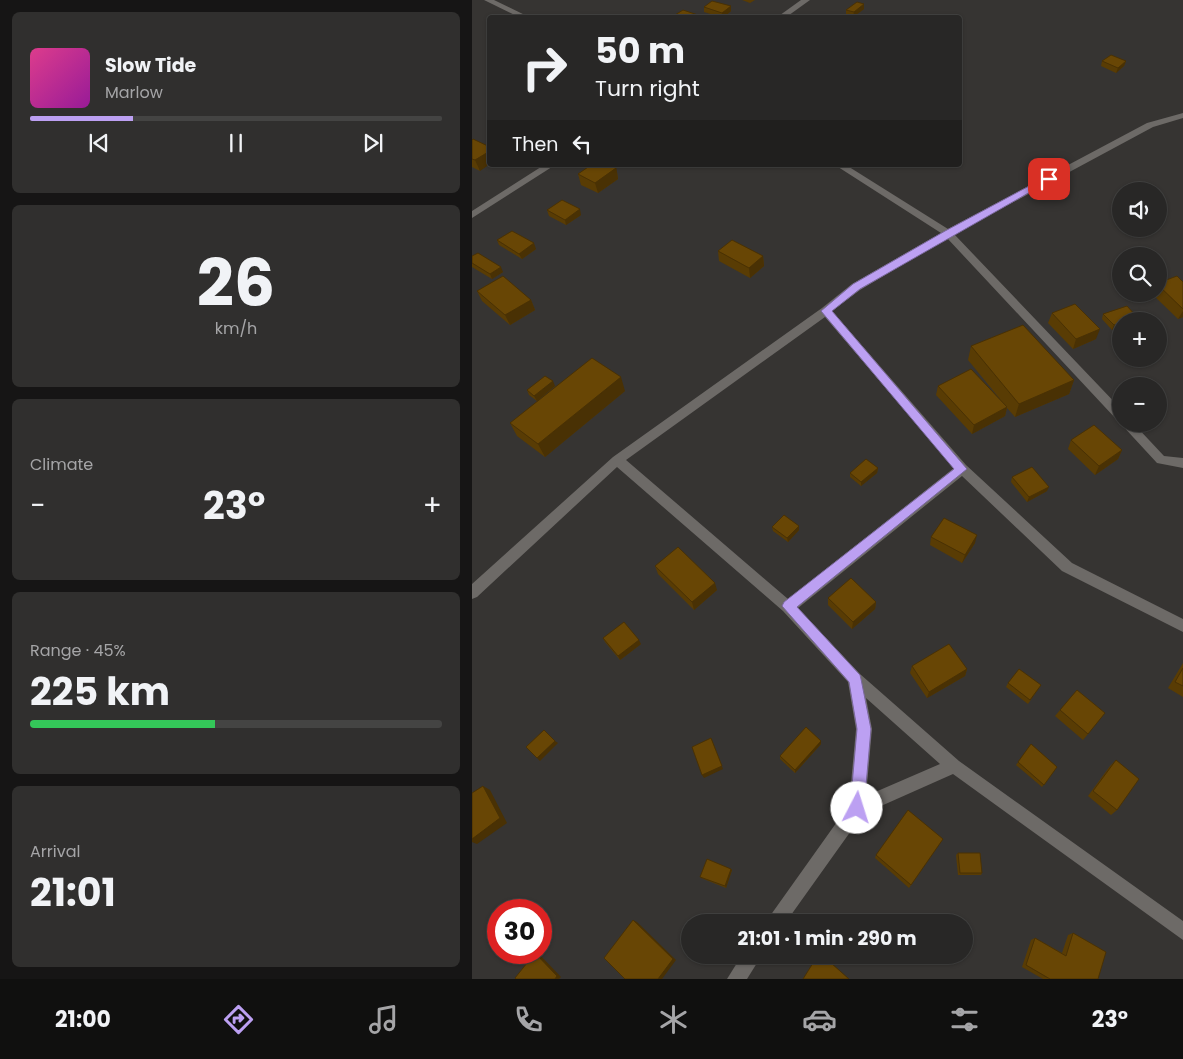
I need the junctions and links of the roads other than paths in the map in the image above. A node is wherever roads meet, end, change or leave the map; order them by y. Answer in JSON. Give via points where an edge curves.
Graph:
{"nodes":[{"id":1,"x":488,"y":0,"type":"edge"},
{"id":2,"x":806,"y":0,"type":"edge"},
{"id":3,"x":521,"y":15,"type":"edge"},
{"id":4,"x":784,"y":15,"type":"edge"},
{"id":5,"x":1182,"y":115,"type":"edge"},
{"id":6,"x":547,"y":167,"type":"edge"},
{"id":7,"x":843,"y":167,"type":"edge"},
{"id":8,"x":472,"y":215,"type":"edge"},
{"id":9,"x":948,"y":233,"type":"junction"},
{"id":10,"x":826,"y":311,"type":"junction"},
{"id":11,"x":1112,"y":407,"type":"edge"},
{"id":12,"x":1135,"y":432,"type":"edge"},
{"id":13,"x":616,"y":460,"type":"junction"},
{"id":14,"x":1182,"y":463,"type":"edge"},
{"id":15,"x":962,"y":469,"type":"junction"},
{"id":16,"x":472,"y":593,"type":"edge"},
{"id":17,"x":788,"y":606,"type":"junction"},
{"id":18,"x":1182,"y":626,"type":"edge"},
{"id":19,"x":855,"y":679,"type":"junction"},
{"id":20,"x":954,"y":766,"type":"junction"},
{"id":21,"x":857,"y":808,"type":"junction"},
{"id":22,"x":782,"y":914,"type":"edge"},
{"id":23,"x":1182,"y":932,"type":"edge"},
{"id":24,"x":747,"y":964,"type":"edge"},
{"id":25,"x":736,"y":979,"type":"edge"}],
"edges":[{"from":1,"to":3,"type":"street"},
{"from":2,"to":4,"type":"street"},
{"from":5,"to":9,"type":"street","via":[[1150,125]]},
{"from":6,"to":8,"type":"street"},
{"from":7,"to":9,"type":"street"},
{"from":9,"to":10,"type":"street","via":[[856,287]]},
{"from":9,"to":11,"type":"street"},
{"from":10,"to":13,"type":"street"},
{"from":10,"to":15,"type":"street"},
{"from":12,"to":14,"type":"street","via":[[1161,460]]},
{"from":13,"to":16,"type":"street"},
{"from":13,"to":17,"type":"street"},
{"from":15,"to":17,"type":"street"},
{"from":15,"to":18,"type":"street","via":[[1066,566]]},
{"from":17,"to":19,"type":"street"},
{"from":19,"to":20,"type":"street"},
{"from":19,"to":21,"type":"street","via":[[864,729]]},
{"from":20,"to":21,"type":"street"},
{"from":20,"to":23,"type":"street"},
{"from":21,"to":22,"type":"street"},
{"from":24,"to":25,"type":"street"}]}
